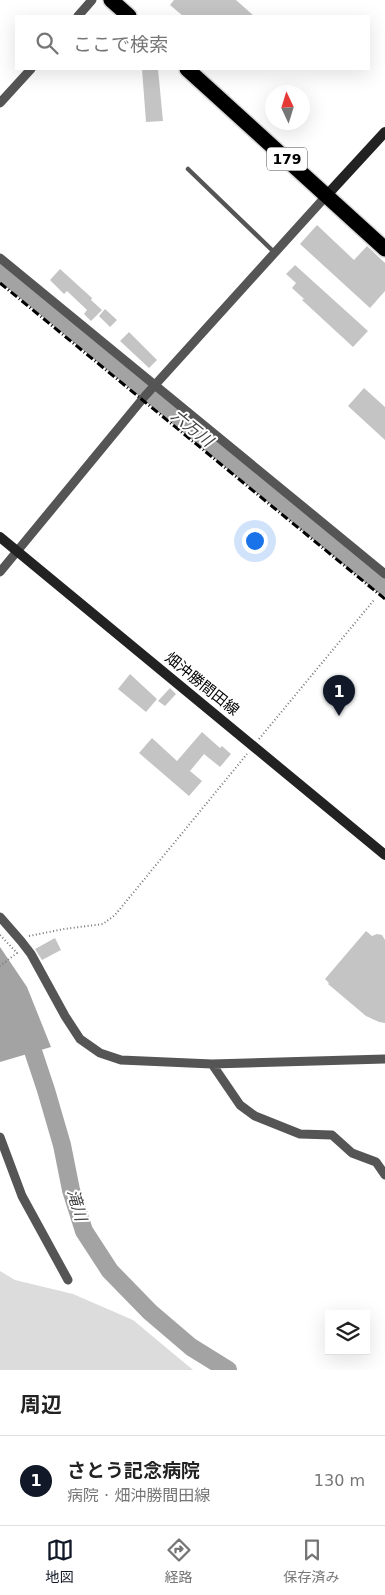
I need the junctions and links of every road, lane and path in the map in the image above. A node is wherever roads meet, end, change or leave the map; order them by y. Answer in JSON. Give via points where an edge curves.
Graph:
{"nodes":[{"id":1,"x":92,"y":0,"type":"edge"},
{"id":2,"x":111,"y":0,"type":"edge"},
{"id":3,"x":79,"y":15,"type":"edge"},
{"id":4,"x":128,"y":15,"type":"edge"},
{"id":5,"x":30,"y":70,"type":"edge"},
{"id":6,"x":188,"y":70,"type":"edge"},
{"id":7,"x":0,"y":103,"type":"edge"},
{"id":8,"x":385,"y":132,"type":"edge"},
{"id":9,"x":188,"y":168,"type":"dead end"},
{"id":10,"x":327,"y":195,"type":"junction"},
{"id":11,"x":385,"y":249,"type":"edge"},
{"id":12,"x":275,"y":253,"type":"junction"},
{"id":13,"x":0,"y":258,"type":"edge"},
{"id":14,"x":155,"y":386,"type":"junction"},
{"id":15,"x":0,"y":537,"type":"edge"},
{"id":16,"x":17,"y":552,"type":"junction"},
{"id":17,"x":0,"y":572,"type":"edge"},
{"id":18,"x":385,"y":574,"type":"edge"},
{"id":19,"x":374,"y":600,"type":"dead end"},
{"id":20,"x":253,"y":746,"type":"junction"},
{"id":21,"x":385,"y":855,"type":"edge"},
{"id":22,"x":0,"y":917,"type":"edge"},
{"id":23,"x":0,"y":935,"type":"edge"},
{"id":24,"x":21,"y":941,"type":"junction"},
{"id":25,"x":0,"y":966,"type":"edge"},
{"id":26,"x":385,"y":1060,"type":"edge"},
{"id":27,"x":212,"y":1064,"type":"junction"},
{"id":28,"x":0,"y":1137,"type":"edge"},
{"id":29,"x":385,"y":1175,"type":"edge"},
{"id":30,"x":68,"y":1280,"type":"dead end"}],
"edges":[{"from":1,"to":3,"type":"street"},
{"from":2,"to":4,"type":"highway"},
{"from":5,"to":7,"type":"street"},
{"from":6,"to":10,"type":"highway","number":"179"},
{"from":8,"to":10,"type":"main road"},
{"from":9,"to":12,"type":"lane"},
{"from":10,"to":11,"type":"highway","number":"179"},
{"from":10,"to":12,"type":"street"},
{"from":12,"to":14,"type":"street"},
{"from":13,"to":14,"type":"street"},
{"from":14,"to":16,"type":"street"},
{"from":14,"to":18,"type":"street"},
{"from":15,"to":16,"type":"main road","name":"畑沖勝間田線"},
{"from":16,"to":17,"type":"street"},
{"from":16,"to":20,"type":"main road","name":"畑沖勝間田線"},
{"from":19,"to":20,"type":"path"},
{"from":20,"to":21,"type":"main road","name":"畑沖勝間田線"},
{"from":20,"to":24,"type":"path","via":[[116,915],[103,924],[36,934]]},
{"from":22,"to":24,"type":"street"},
{"from":23,"to":25,"type":"path","via":[[18,953]]},
{"from":24,"to":27,"type":"street","via":[[80,1039],[100,1053],[122,1060]]},
{"from":26,"to":27,"type":"street"},
{"from":27,"to":29,"type":"street","via":[[240,1105],[255,1116],[300,1134],[332,1135],[352,1153],[376,1162]]},
{"from":28,"to":30,"type":"street","via":[[22,1196]]}]}
